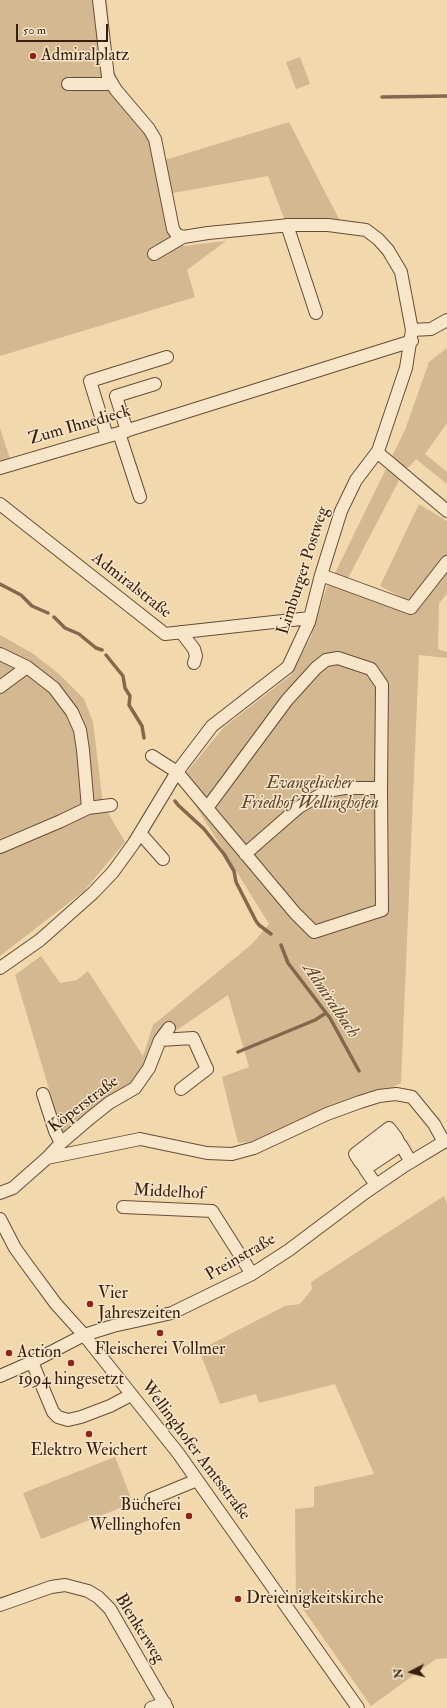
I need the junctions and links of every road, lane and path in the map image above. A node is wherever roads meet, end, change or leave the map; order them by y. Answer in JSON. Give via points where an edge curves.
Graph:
{"nodes":[{"id":1,"x":99,"y":0,"type":"edge"},
{"id":2,"x":68,"y":84,"type":"dead end"},
{"id":3,"x":112,"y":84,"type":"junction"},
{"id":4,"x":287,"y":225,"type":"junction"},
{"id":5,"x":183,"y":237,"type":"junction"},
{"id":6,"x":154,"y":254,"type":"dead end"},
{"id":7,"x":316,"y":313,"type":"dead end"},
{"id":8,"x":447,"y":320,"type":"edge"},
{"id":9,"x":412,"y":336,"type":"junction"},
{"id":10,"x":167,"y":357,"type":"dead end"},
{"id":11,"x":154,"y":384,"type":"dead end"},
{"id":12,"x":123,"y":432,"type":"junction"},
{"id":13,"x":107,"y":436,"type":"junction"},
{"id":14,"x":377,"y":452,"type":"junction"},
{"id":15,"x":0,"y":468,"type":"edge"},
{"id":16,"x":140,"y":497,"type":"dead end"},
{"id":17,"x":0,"y":504,"type":"edge"},
{"id":18,"x":447,"y":511,"type":"edge"},
{"id":19,"x":447,"y":562,"type":"edge"},
{"id":20,"x":321,"y":576,"type":"junction"},
{"id":21,"x":310,"y":618,"type":"junction"},
{"id":22,"x":181,"y":632,"type":"junction"},
{"id":23,"x":0,"y":654,"type":"edge"},
{"id":24,"x":194,"y":663,"type":"dead end"},
{"id":25,"x":27,"y":667,"type":"junction"},
{"id":26,"x":0,"y":687,"type":"edge"},
{"id":27,"x":152,"y":756,"type":"dead end"},
{"id":28,"x":177,"y":772,"type":"junction"},
{"id":29,"x":381,"y":788,"type":"junction"},
{"id":30,"x":111,"y":806,"type":"dead end"},
{"id":31,"x":88,"y":808,"type":"junction"},
{"id":32,"x":207,"y":808,"type":"junction"},
{"id":33,"x":140,"y":833,"type":"junction"},
{"id":34,"x":2,"y":842,"type":"edge"},
{"id":35,"x":245,"y":854,"type":"junction"},
{"id":36,"x":163,"y":859,"type":"dead end"},
{"id":37,"x":0,"y":968,"type":"edge"},
{"id":38,"x":169,"y":1028,"type":"dead end"},
{"id":39,"x":160,"y":1040,"type":"junction"},
{"id":40,"x":181,"y":1089,"type":"dead end"},
{"id":41,"x":43,"y":1094,"type":"dead end"},
{"id":42,"x":398,"y":1141,"type":"junction"},
{"id":43,"x":446,"y":1141,"type":"edge"},
{"id":44,"x":61,"y":1143,"type":"junction"},
{"id":45,"x":47,"y":1158,"type":"junction"},
{"id":46,"x":411,"y":1162,"type":"junction"},
{"id":47,"x":363,"y":1166,"type":"junction"},
{"id":48,"x":376,"y":1185,"type":"junction"},
{"id":49,"x":0,"y":1193,"type":"edge"},
{"id":50,"x":122,"y":1207,"type":"dead end"},
{"id":51,"x":0,"y":1219,"type":"edge"},
{"id":52,"x":252,"y":1274,"type":"junction"},
{"id":53,"x":84,"y":1335,"type":"junction"},
{"id":54,"x":32,"y":1362,"type":"junction"},
{"id":55,"x":0,"y":1376,"type":"edge"},
{"id":56,"x":131,"y":1395,"type":"junction"},
{"id":57,"x":197,"y":1480,"type":"junction"},
{"id":58,"x":151,"y":1499,"type":"dead end"},
{"id":59,"x":0,"y":1605,"type":"edge"},
{"id":60,"x":166,"y":1706,"type":"edge"},
{"id":61,"x":151,"y":1708,"type":"edge"},
{"id":62,"x":358,"y":1708,"type":"edge"}],
"edges":[{"from":1,"to":3,"type":"street","via":[[108,77]]},
{"from":2,"to":3,"type":"street"},
{"from":3,"to":5,"type":"street","via":[[155,139],[173,229],[176,235]]},
{"from":4,"to":5,"type":"street"},
{"from":4,"to":7,"type":"street"},
{"from":4,"to":9,"type":"street","via":[[328,225],[366,230],[378,239],[401,272],[409,296]]},
{"from":5,"to":6,"type":"street"},
{"from":8,"to":9,"type":"street"},
{"from":9,"to":12,"type":"street","name":"Zum Ihnedieck"},
{"from":9,"to":14,"type":"street","name":"Limburger Postweg","via":[[406,368]]},
{"from":10,"to":13,"type":"street","via":[[90,381]]},
{"from":11,"to":12,"type":"street","via":[[116,396]]},
{"from":12,"to":13,"type":"street","name":"Zum Ihnedieck"},
{"from":12,"to":16,"type":"street"},
{"from":13,"to":15,"type":"street","name":"Zum Ihnedieck"},
{"from":14,"to":18,"type":"street"},
{"from":14,"to":20,"type":"street","name":"Limburger Postweg","via":[[356,480],[341,511]]},
{"from":17,"to":22,"type":"street","name":"Admiralstraße","via":[[166,634]]},
{"from":19,"to":20,"type":"street","via":[[411,608]]},
{"from":20,"to":21,"type":"street","name":"Limburger Postweg"},
{"from":21,"to":22,"type":"street","name":"Admiralstraße"},
{"from":21,"to":28,"type":"street","name":"Limburger Postweg","via":[[288,667],[212,726]]},
{"from":22,"to":24,"type":"street","via":[[194,649]]},
{"from":23,"to":25,"type":"street"},
{"from":25,"to":26,"type":"street"},
{"from":25,"to":31,"type":"street","via":[[54,688],[72,712],[80,730]]},
{"from":27,"to":28,"type":"street"},
{"from":28,"to":32,"type":"street"},
{"from":28,"to":33,"type":"street","name":"Limburger Postweg"},
{"from":29,"to":32,"type":"street","via":[[382,685],[371,669],[338,658],[326,660],[292,694]]},
{"from":29,"to":35,"type":"street","via":[[345,788],[328,791],[300,807]]},
{"from":29,"to":35,"type":"street","via":[[382,910],[314,932]]},
{"from":30,"to":31,"type":"street"},
{"from":31,"to":34,"type":"street","via":[[61,821]]},
{"from":32,"to":35,"type":"street"},
{"from":33,"to":36,"type":"street"},
{"from":33,"to":37,"type":"street","name":"Limburger Postweg","via":[[113,872],[93,893],[40,940]]},
{"from":38,"to":39,"type":"street","name":"Köperstraße"},
{"from":39,"to":40,"type":"street","via":[[193,1038],[207,1069]]},
{"from":39,"to":44,"type":"street","name":"Köperstraße","via":[[149,1068],[135,1088],[109,1103]]},
{"from":41,"to":44,"type":"street"},
{"from":42,"to":46,"type":"street"},
{"from":42,"to":47,"type":"street"},
{"from":42,"to":47,"type":"street","via":[[389,1128],[355,1154]]},
{"from":43,"to":45,"type":"street","via":[[412,1097],[396,1094],[379,1096],[327,1114],[258,1146],[232,1154],[207,1153],[140,1139]]},
{"from":43,"to":46,"type":"street","name":"Preinstraße"},
{"from":44,"to":45,"type":"street","name":"Köperstraße"},
{"from":45,"to":49,"type":"street","name":"Köperstraße","via":[[13,1188]]},
{"from":46,"to":48,"type":"street","name":"Preinstraße"},
{"from":47,"to":48,"type":"street"},
{"from":48,"to":52,"type":"street","name":"Preinstraße","via":[[277,1259]]},
{"from":50,"to":52,"type":"street","name":"Middelhof","via":[[212,1211]]},
{"from":51,"to":53,"type":"street","name":"Wellinghofer Amtsstraße","via":[[25,1262],[56,1304]]},
{"from":52,"to":53,"type":"street","name":"Preinstraße","via":[[172,1314],[113,1326]]},
{"from":53,"to":54,"type":"street","name":"Preinstraße"},
{"from":53,"to":56,"type":"street","name":"Wellinghofer Amtsstraße"},
{"from":54,"to":55,"type":"street","name":"Preinstraße"},
{"from":54,"to":56,"type":"street","via":[[52,1412],[58,1417],[68,1420],[80,1418]]},
{"from":56,"to":57,"type":"street","name":"Wellinghofer Amtsstraße"},
{"from":57,"to":58,"type":"street"},
{"from":57,"to":62,"type":"street","name":"Wellinghofer Amtsstraße"},
{"from":59,"to":60,"type":"street","name":"Blenkerweg","via":[[51,1587],[65,1585],[88,1591],[98,1597],[110,1610]]},
{"from":60,"to":61,"type":"street"}]}
